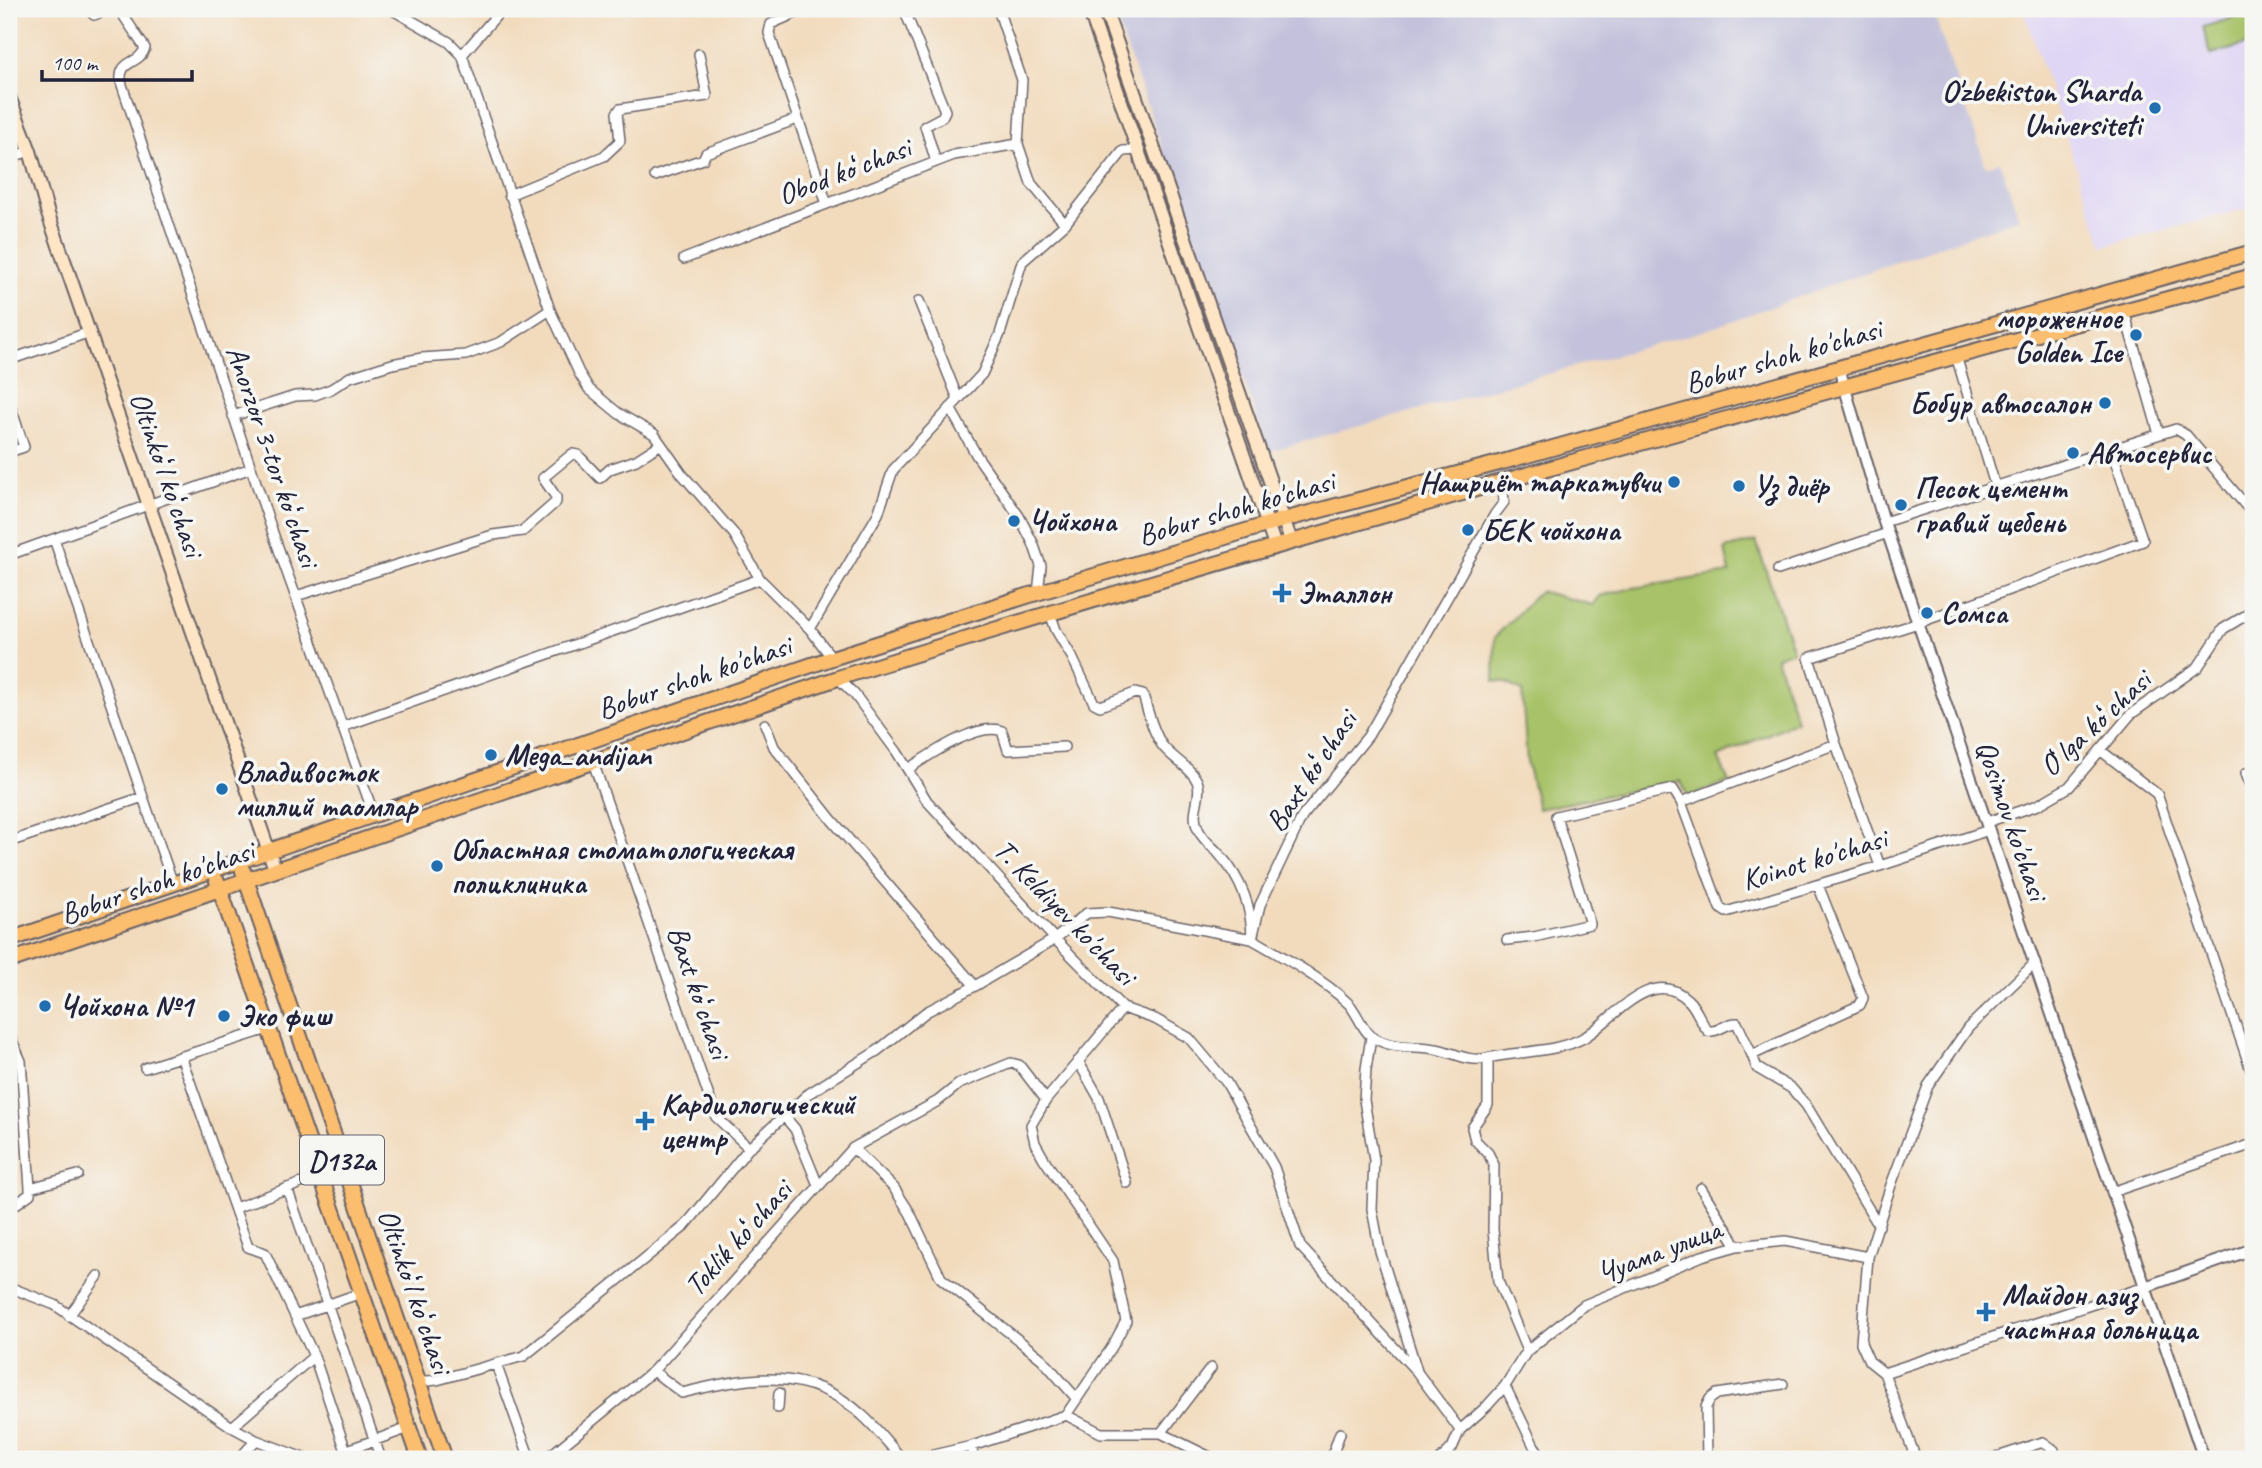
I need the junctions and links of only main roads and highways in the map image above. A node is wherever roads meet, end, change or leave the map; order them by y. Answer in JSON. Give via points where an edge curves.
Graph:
{"nodes":[{"id":1,"x":1089,"y":9,"type":"edge"},
{"id":2,"x":1105,"y":9,"type":"edge"},
{"id":3,"x":9,"y":97,"type":"edge"},
{"id":4,"x":2253,"y":252,"type":"edge"},
{"id":5,"x":2253,"y":276,"type":"edge"},
{"id":6,"x":1283,"y":520,"type":"junction"},
{"id":7,"x":1268,"y":524,"type":"junction"},
{"id":8,"x":1291,"y":541,"type":"junction"},
{"id":9,"x":1275,"y":546,"type":"junction"},
{"id":10,"x":269,"y":851,"type":"junction"},
{"id":11,"x":240,"y":861,"type":"junction"},
{"id":12,"x":275,"y":869,"type":"junction"},
{"id":13,"x":213,"y":870,"type":"junction"},
{"id":14,"x":246,"y":879,"type":"junction"},
{"id":15,"x":219,"y":888,"type":"junction"},
{"id":16,"x":255,"y":905,"type":"junction"},
{"id":17,"x":228,"y":915,"type":"junction"},
{"id":18,"x":9,"y":940,"type":"edge"},
{"id":19,"x":9,"y":961,"type":"edge"},
{"id":20,"x":420,"y":1459,"type":"edge"},
{"id":21,"x":444,"y":1459,"type":"edge"}],
"edges":[{"from":1,"to":7,"type":"main road"},
{"from":2,"to":6,"type":"main road"},
{"from":3,"to":10,"type":"main road","name":"Oltinkoʻl koʻchasi"},
{"from":4,"to":6,"type":"main road","name":"Bobur shoh ko'chasi"},
{"from":5,"to":8,"type":"main road","name":"Bobur shoh ko'chasi"},
{"from":6,"to":7,"type":"main road","name":"Bobur shoh ko'chasi"},
{"from":6,"to":8,"type":"main road"},
{"from":7,"to":9,"type":"main road"},
{"from":7,"to":10,"type":"main road","name":"Bobur shoh ko'chasi","via":[[832,657]]},
{"from":8,"to":9,"type":"main road","name":"Bobur shoh ko'chasi"},
{"from":9,"to":12,"type":"main road","name":"Bobur shoh ko'chasi","via":[[838,678]]},
{"from":10,"to":11,"type":"main road","name":"Bobur shoh ko'chasi"},
{"from":10,"to":12,"type":"main road","name":"Oltinkoʻl koʻchasi"},
{"from":10,"to":14,"type":"main road"},
{"from":11,"to":13,"type":"main road","name":"Bobur shoh ko'chasi"},
{"from":11,"to":14,"type":"main road","name":"Oltinkoʻl koʻchasi","number":"D132a"},
{"from":12,"to":14,"type":"main road","name":"Bobur shoh ko'chasi"},
{"from":12,"to":16,"type":"main road","via":[[259,886]]},
{"from":13,"to":15,"type":"main road","name":"Oltinkoʻl koʻchasi","number":"D132a"},
{"from":13,"to":18,"type":"main road","name":"Bobur shoh ko'chasi"},
{"from":14,"to":15,"type":"main road","name":"Bobur shoh ko'chasi"},
{"from":14,"to":16,"type":"main road","name":"Oltinkoʻl koʻchasi","number":"D132a"},
{"from":14,"to":17,"type":"main road","via":[[233,892]]},
{"from":15,"to":17,"type":"main road","name":"Oltinkoʻl koʻchasi","number":"D132a"},
{"from":15,"to":19,"type":"main road","name":"Bobur shoh ko'chasi"},
{"from":16,"to":21,"type":"main road","name":"Oltinkoʻl koʻchasi","number":"D132a"},
{"from":17,"to":20,"type":"main road","name":"Oltinkoʻl koʻchasi","number":"D132a"}]}
